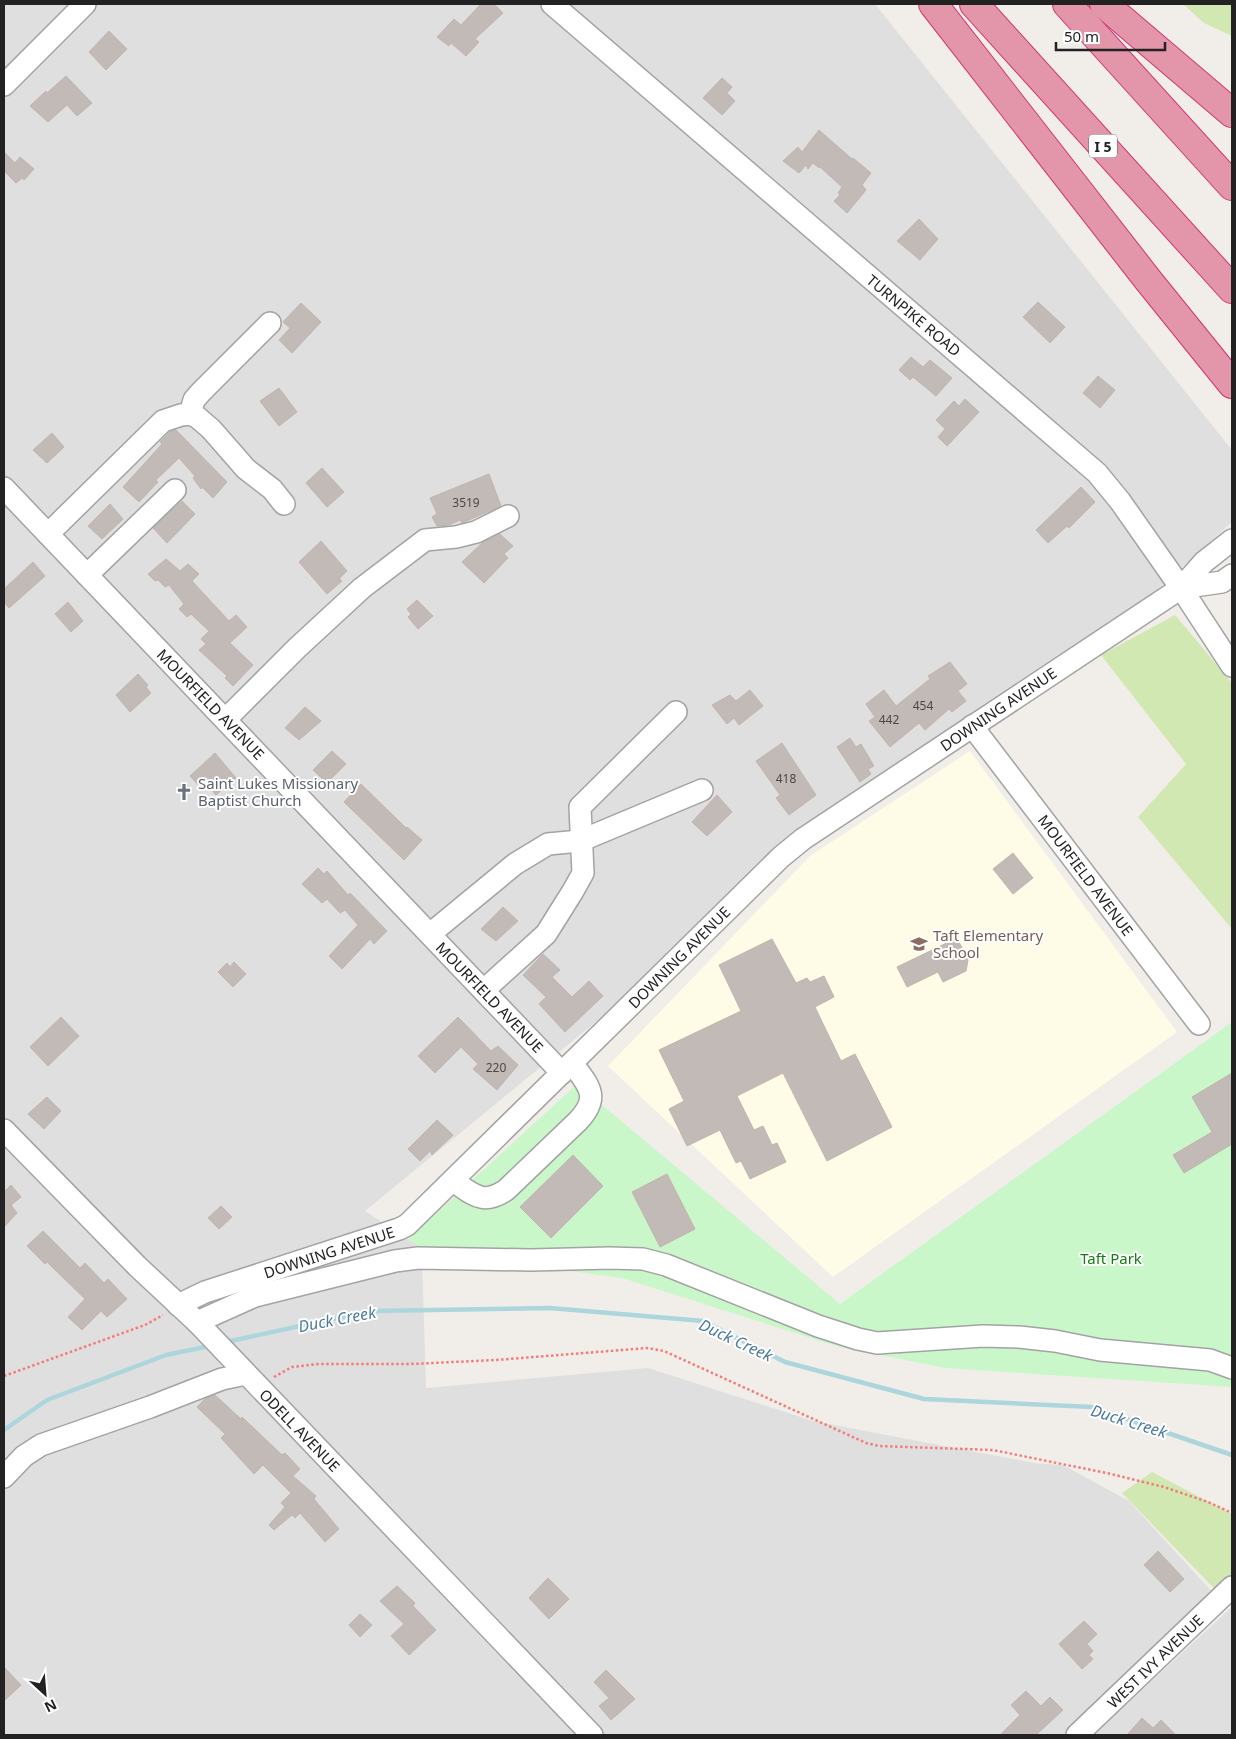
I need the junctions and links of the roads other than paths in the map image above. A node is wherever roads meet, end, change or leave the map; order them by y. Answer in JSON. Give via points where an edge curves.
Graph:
{"nodes":[{"id":1,"x":85,"y":4,"type":"edge"},
{"id":2,"x":552,"y":4,"type":"edge"},
{"id":3,"x":933,"y":4,"type":"edge"},
{"id":4,"x":974,"y":4,"type":"edge"},
{"id":5,"x":1067,"y":4,"type":"edge"},
{"id":6,"x":1104,"y":4,"type":"edge"},
{"id":7,"x":4,"y":85,"type":"edge"},
{"id":8,"x":1232,"y":113,"type":"edge"},
{"id":9,"x":1232,"y":186,"type":"edge"},
{"id":10,"x":1232,"y":289,"type":"edge"},
{"id":11,"x":270,"y":323,"type":"dead end"},
{"id":12,"x":1232,"y":384,"type":"edge"},
{"id":13,"x":190,"y":414,"type":"junction"},
{"id":14,"x":4,"y":488,"type":"edge"},
{"id":15,"x":175,"y":490,"type":"dead end"},
{"id":16,"x":284,"y":504,"type":"dead end"},
{"id":17,"x":508,"y":516,"type":"dead end"},
{"id":18,"x":48,"y":534,"type":"junction"},
{"id":19,"x":1232,"y":540,"type":"edge"},
{"id":20,"x":87,"y":575,"type":"junction"},
{"id":21,"x":1232,"y":575,"type":"edge"},
{"id":22,"x":1181,"y":588,"type":"junction"},
{"id":23,"x":1232,"y":666,"type":"edge"},
{"id":24,"x":676,"y":712,"type":"dead end"},
{"id":25,"x":226,"y":719,"type":"junction"},
{"id":26,"x":972,"y":726,"type":"junction"},
{"id":27,"x":702,"y":790,"type":"dead end"},
{"id":28,"x":580,"y":841,"type":"junction"},
{"id":29,"x":430,"y":934,"type":"junction"},
{"id":30,"x":484,"y":990,"type":"junction"},
{"id":31,"x":1200,"y":1024,"type":"dead end"},
{"id":32,"x":567,"y":1068,"type":"junction"},
{"id":33,"x":4,"y":1130,"type":"edge"},
{"id":34,"x":453,"y":1181,"type":"junction"},
{"id":35,"x":178,"y":1305,"type":"junction"},
{"id":36,"x":197,"y":1322,"type":"junction"},
{"id":37,"x":1232,"y":1368,"type":"edge"},
{"id":38,"x":252,"y":1380,"type":"junction"},
{"id":39,"x":4,"y":1477,"type":"edge"},
{"id":40,"x":1232,"y":1587,"type":"edge"},
{"id":41,"x":592,"y":1735,"type":"edge"},
{"id":42,"x":1077,"y":1735,"type":"edge"}],
"edges":[{"from":1,"to":7,"type":"street"},
{"from":2,"to":22,"type":"street","name":"TURNPIKE ROAD","via":[[1097,473]]},
{"from":3,"to":12,"type":"highway"},
{"from":4,"to":10,"type":"highway","number":"I 5"},
{"from":5,"to":9,"type":"highway"},
{"from":6,"to":8,"type":"highway"},
{"from":11,"to":13,"type":"street","via":[[200,392]]},
{"from":13,"to":16,"type":"street","via":[[211,429],[246,469],[272,489]]},
{"from":13,"to":18,"type":"street","via":[[163,421]]},
{"from":14,"to":18,"type":"street","name":"MOURFIELD AVENUE"},
{"from":15,"to":20,"type":"street"},
{"from":17,"to":25,"type":"street","via":[[476,532],[425,540],[362,588]]},
{"from":18,"to":20,"type":"street","name":"MOURFIELD AVENUE"},
{"from":19,"to":22,"type":"street","name":"DOWNING AVENUE","via":[[1204,562]]},
{"from":20,"to":25,"type":"street","name":"MOURFIELD AVENUE"},
{"from":21,"to":22,"type":"street","name":"DOWNING AVENUE","via":[[1222,582]]},
{"from":22,"to":23,"type":"street","name":"TURNPIKE ROAD"},
{"from":22,"to":26,"type":"street","name":"DOWNING AVENUE"},
{"from":24,"to":28,"type":"street","via":[[580,807]]},
{"from":25,"to":29,"type":"street","name":"MOURFIELD AVENUE"},
{"from":26,"to":31,"type":"street","name":"MOURFIELD AVENUE"},
{"from":26,"to":32,"type":"street","name":"DOWNING AVENUE","via":[[796,845]]},
{"from":27,"to":28,"type":"street"},
{"from":28,"to":29,"type":"street","via":[[548,844],[515,864]]},
{"from":28,"to":30,"type":"street","via":[[582,872],[546,934]]},
{"from":29,"to":30,"type":"street","name":"MOURFIELD AVENUE"},
{"from":30,"to":32,"type":"street","name":"MOURFIELD AVENUE"},
{"from":32,"to":34,"type":"street","name":"DOWNING AVENUE"},
{"from":32,"to":34,"type":"street","name":"MOURFIELD AVENUE","via":[[587,1083],[590,1092],[592,1103],[578,1121],[497,1196],[479,1198]]},
{"from":33,"to":35,"type":"street","name":"ODELL AVENUE"},
{"from":34,"to":35,"type":"street","name":"DOWNING AVENUE","via":[[399,1229],[205,1292]]},
{"from":35,"to":36,"type":"street","name":"ODELL AVENUE"},
{"from":36,"to":37,"type":"street","via":[[255,1296],[395,1261],[418,1258],[625,1258],[666,1265],[818,1326],[877,1343],[1005,1336],[1100,1350],[1210,1360]]},
{"from":36,"to":38,"type":"street","name":"ODELL AVENUE"},
{"from":38,"to":39,"type":"street","via":[[222,1379],[42,1445],[24,1456]]},
{"from":38,"to":41,"type":"street","name":"ODELL AVENUE"},
{"from":40,"to":42,"type":"street","name":"WEST IVY AVENUE"}]}
